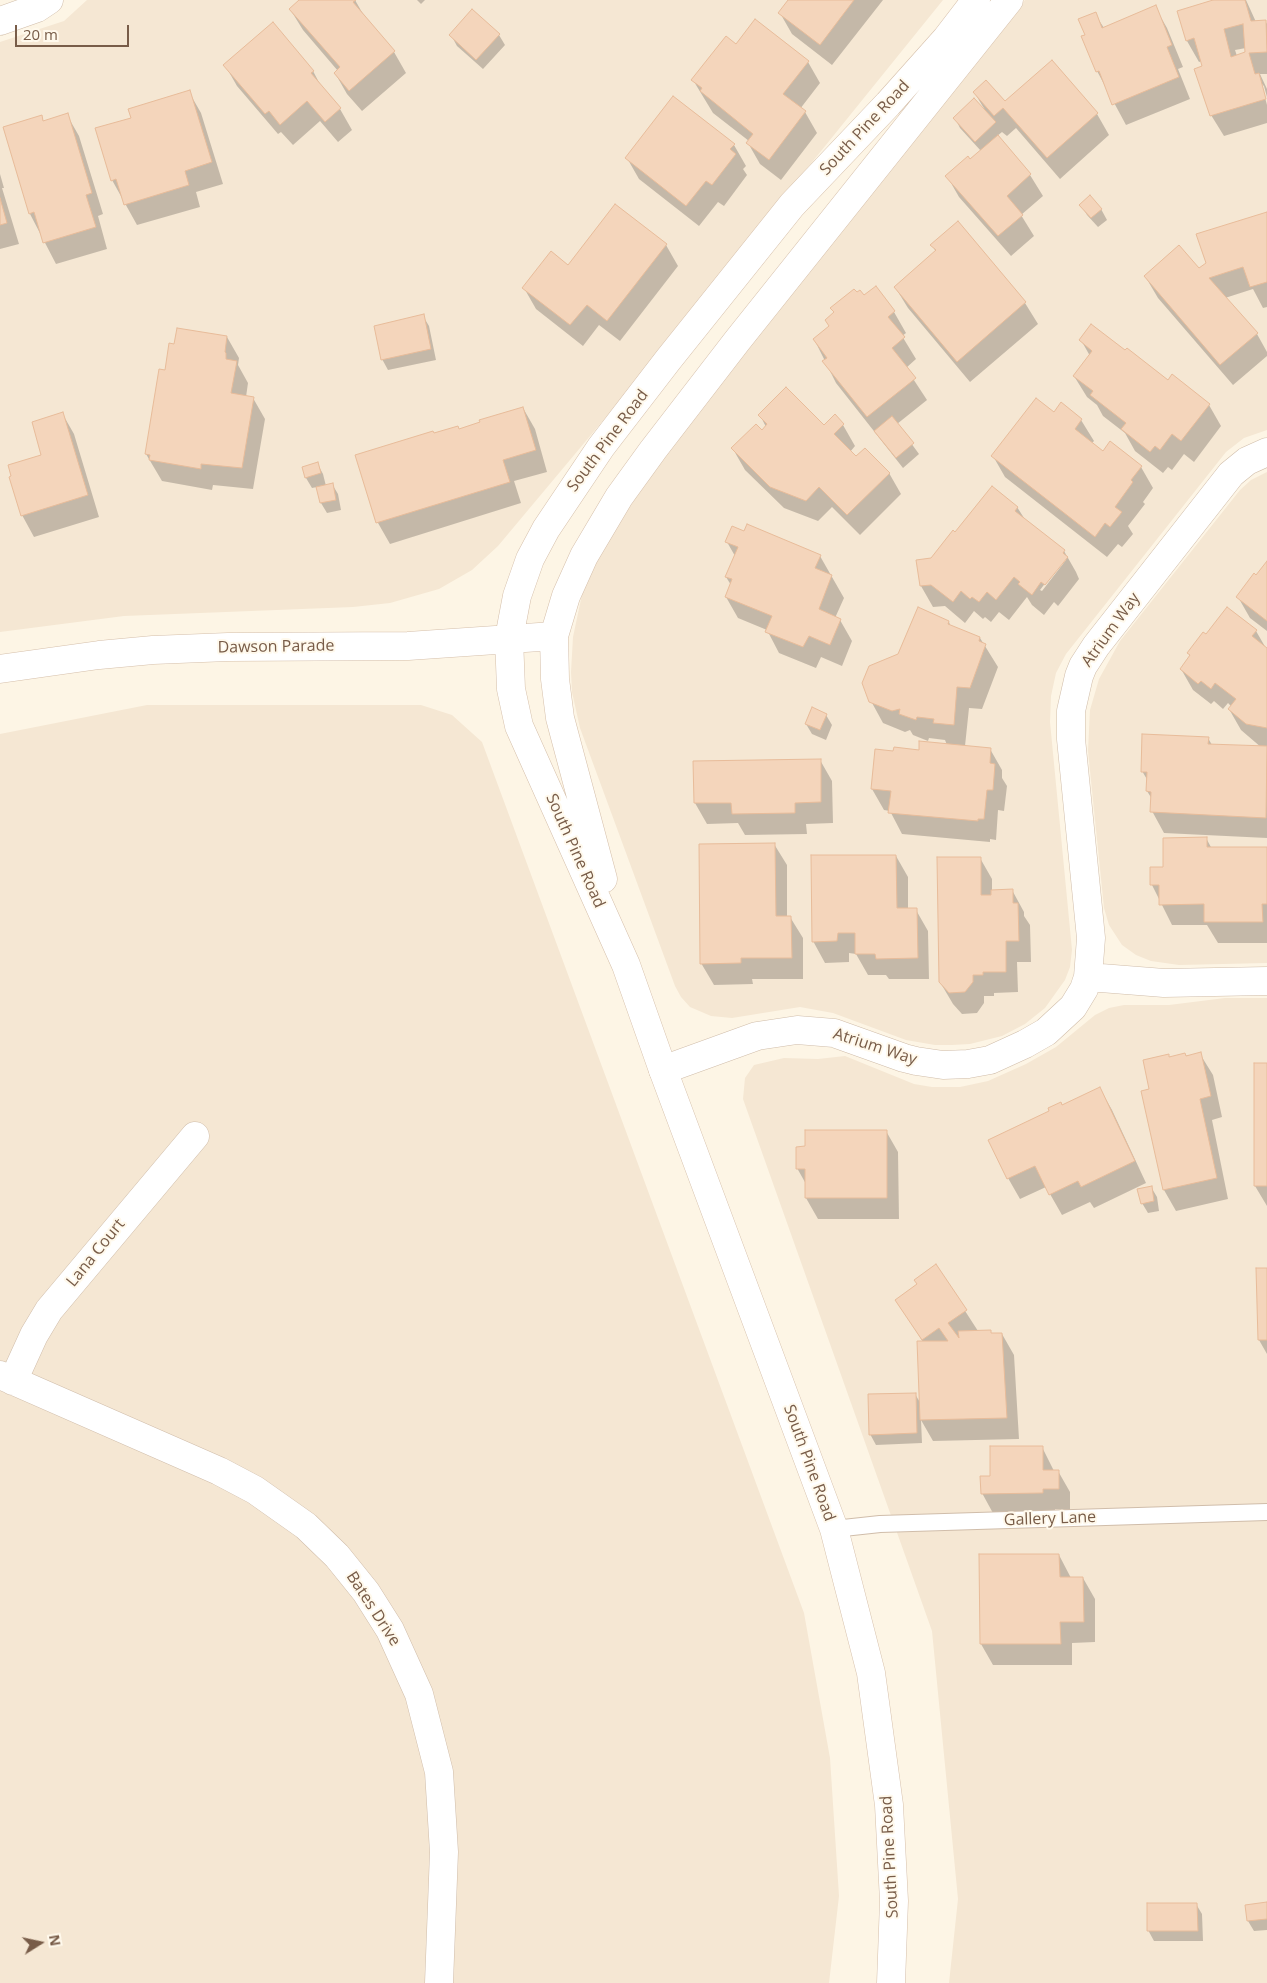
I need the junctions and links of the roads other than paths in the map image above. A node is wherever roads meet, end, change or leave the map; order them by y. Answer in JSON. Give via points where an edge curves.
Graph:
{"nodes":[{"id":1,"x":49,"y":0,"type":"edge"},
{"id":2,"x":976,"y":0,"type":"edge"},
{"id":3,"x":1008,"y":0,"type":"edge"},
{"id":4,"x":0,"y":21,"type":"edge"},
{"id":5,"x":1267,"y":452,"type":"edge"},
{"id":6,"x":554,"y":636,"type":"junction"},
{"id":7,"x":509,"y":638,"type":"junction"},
{"id":8,"x":0,"y":669,"type":"edge"},
{"id":9,"x":626,"y":965,"type":"junction"},
{"id":10,"x":1088,"y":977,"type":"junction"},
{"id":11,"x":1267,"y":982,"type":"edge"},
{"id":12,"x":663,"y":1070,"type":"junction"},
{"id":13,"x":195,"y":1136,"type":"dead end"},
{"id":14,"x":6,"y":1378,"type":"edge"},
{"id":15,"x":1267,"y":1512,"type":"edge"},
{"id":16,"x":834,"y":1530,"type":"junction"},
{"id":17,"x":439,"y":1983,"type":"edge"},
{"id":18,"x":891,"y":1983,"type":"edge"}],
"edges":[{"from":1,"to":4,"type":"street","via":[[38,8]]},
{"from":2,"to":7,"type":"street","name":"South Pine Road","via":[[888,104],[792,205],[668,360],[566,496],[530,559],[517,596]]},
{"from":3,"to":6,"type":"street","name":"South Pine Road","via":[[652,450],[584,556],[566,596]]},
{"from":5,"to":10,"type":"street","name":"Atrium Way","via":[[1231,474],[1096,646],[1079,676],[1070,724],[1091,938]]},
{"from":6,"to":7,"type":"street","name":"Dawson Parade"},
{"from":6,"to":9,"type":"street","name":"South Pine Road","via":[[560,718]]},
{"from":7,"to":8,"type":"street","name":"Dawson Parade","via":[[408,646],[177,648]]},
{"from":7,"to":9,"type":"street","name":"South Pine Road","via":[[511,689],[519,726]]},
{"from":9,"to":12,"type":"street","name":"South Pine Road"},
{"from":10,"to":11,"type":"street","via":[[1153,982]]},
{"from":10,"to":12,"type":"street","name":"Atrium Way","via":[[1073,1007],[1050,1028],[1014,1050],[979,1062],[943,1064],[916,1061],[834,1033],[797,1030],[757,1036]]},
{"from":12,"to":16,"type":"street","name":"South Pine Road"},
{"from":13,"to":14,"type":"street","name":"Lana Court","via":[[49,1310]]},
{"from":14,"to":17,"type":"street","name":"Bates Drive","via":[[219,1471],[255,1490],[311,1531],[337,1556],[366,1592],[390,1630],[419,1694],[439,1772],[444,1852]]},
{"from":15,"to":16,"type":"lane","name":"Gallery Lane","via":[[880,1524]]},
{"from":16,"to":18,"type":"street","name":"South Pine Road","via":[[871,1673],[889,1805],[894,1901]]}]}
